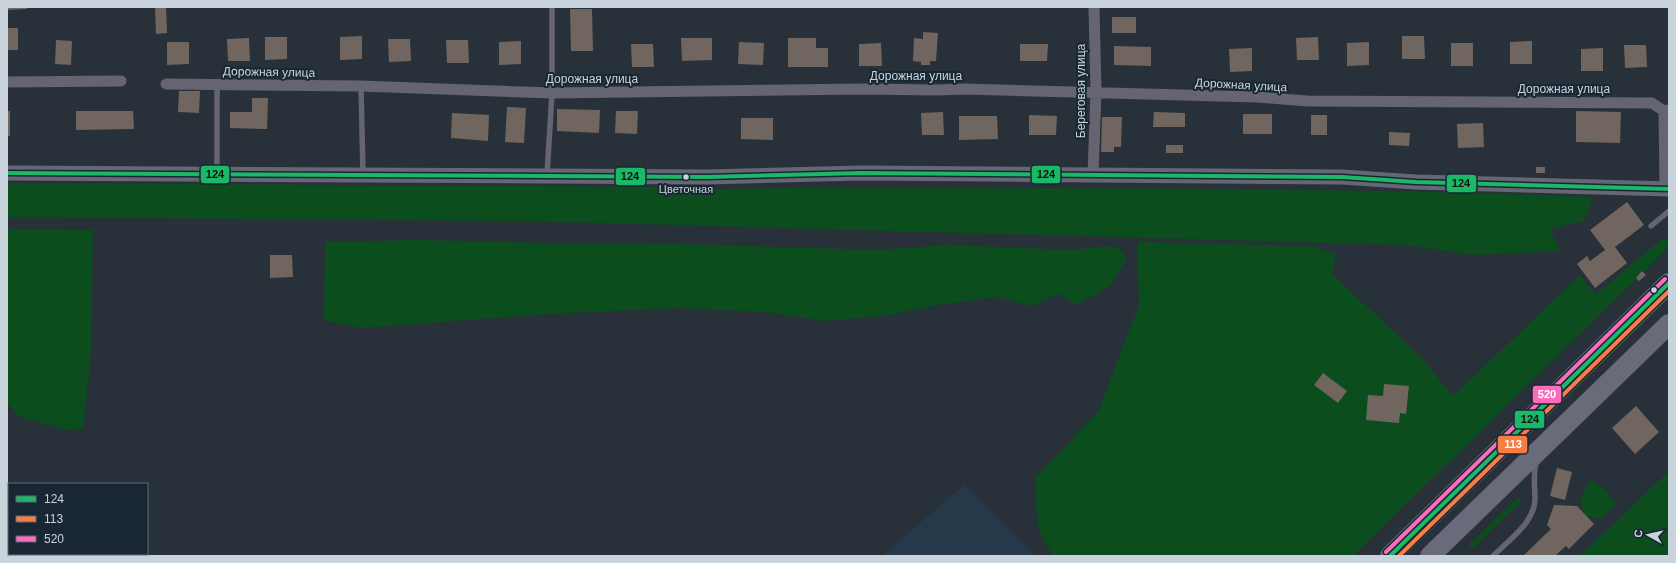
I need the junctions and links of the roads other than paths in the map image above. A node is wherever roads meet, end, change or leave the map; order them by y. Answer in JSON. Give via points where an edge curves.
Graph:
{"nodes":[{"id":1,"x":552,"y":7,"type":"edge"},
{"id":2,"x":1094,"y":7,"type":"edge"},
{"id":3,"x":122,"y":81,"type":"dead end"},
{"id":4,"x":7,"y":82,"type":"edge"},
{"id":5,"x":166,"y":84,"type":"dead end"},
{"id":6,"x":217,"y":84,"type":"junction"},
{"id":7,"x":361,"y":86,"type":"junction"},
{"id":8,"x":1096,"y":92,"type":"junction"},
{"id":9,"x":552,"y":93,"type":"junction"},
{"id":10,"x":1666,"y":111,"type":"edge"},
{"id":11,"x":7,"y":172,"type":"edge"},
{"id":12,"x":217,"y":174,"type":"junction"},
{"id":13,"x":363,"y":174,"type":"junction"},
{"id":14,"x":547,"y":175,"type":"junction"},
{"id":15,"x":1093,"y":175,"type":"junction"},
{"id":16,"x":1668,"y":189,"type":"edge"},
{"id":17,"x":1669,"y":211,"type":"edge"},
{"id":18,"x":1651,"y":226,"type":"dead end"},
{"id":19,"x":1669,"y":283,"type":"edge"},
{"id":20,"x":1669,"y":324,"type":"edge"},
{"id":21,"x":1537,"y":452,"type":"junction"},
{"id":22,"x":1390,"y":556,"type":"edge"},
{"id":23,"x":1430,"y":556,"type":"edge"},
{"id":24,"x":1493,"y":556,"type":"edge"}],
"edges":[{"from":1,"to":9,"type":"lane"},
{"from":2,"to":8,"type":"street","name":"Береговая улица"},
{"from":3,"to":4,"type":"street"},
{"from":5,"to":6,"type":"street","name":"Дорожная улица"},
{"from":6,"to":7,"type":"street","name":"Дорожная улица"},
{"from":6,"to":12,"type":"lane"},
{"from":7,"to":9,"type":"street","name":"Дорожная улица"},
{"from":7,"to":13,"type":"lane"},
{"from":8,"to":9,"type":"street","name":"Дорожная улица","via":[[862,89]]},
{"from":8,"to":10,"type":"street","name":"Дорожная улица","via":[[1307,101],[1652,103]]},
{"from":8,"to":15,"type":"street","name":"Береговая улица"},
{"from":9,"to":14,"type":"lane"},
{"from":10,"to":16,"type":"street"},
{"from":11,"to":12,"type":"street"},
{"from":12,"to":13,"type":"street"},
{"from":13,"to":14,"type":"street"},
{"from":14,"to":15,"type":"street"},
{"from":15,"to":16,"type":"street","via":[[1342,178]]},
{"from":17,"to":18,"type":"lane"},
{"from":19,"to":22,"type":"highway"},
{"from":20,"to":21,"type":"highway"},
{"from":21,"to":23,"type":"highway"},
{"from":21,"to":24,"type":"lane","via":[[1535,501],[1530,519]]}]}
